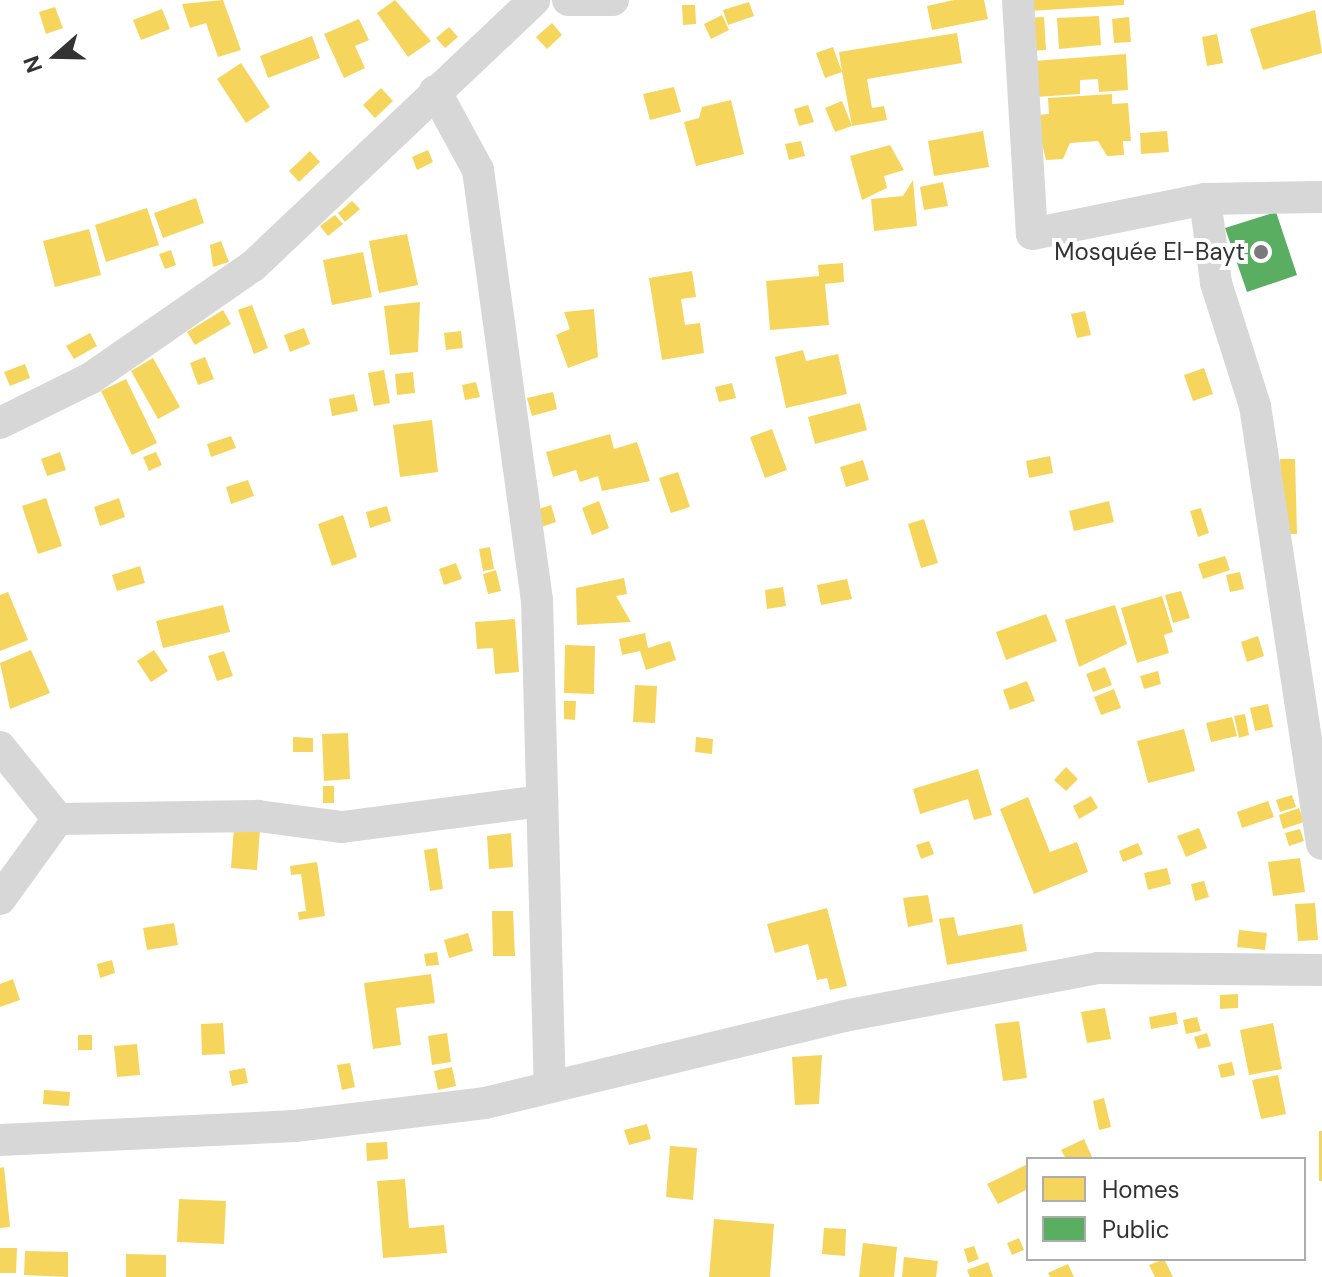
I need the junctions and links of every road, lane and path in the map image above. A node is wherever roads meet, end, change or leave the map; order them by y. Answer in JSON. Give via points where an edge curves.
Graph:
{"nodes":[{"id":1,"x":534,"y":0,"type":"edge"},
{"id":2,"x":568,"y":0,"type":"edge"},
{"id":3,"x":610,"y":0,"type":"edge"},
{"id":4,"x":1018,"y":0,"type":"edge"},
{"id":5,"x":435,"y":91,"type":"junction"},
{"id":6,"x":1322,"y":197,"type":"edge"},
{"id":7,"x":1205,"y":199,"type":"junction"},
{"id":8,"x":0,"y":423,"type":"edge"},
{"id":9,"x":0,"y":747,"type":"edge"},
{"id":10,"x":542,"y":801,"type":"junction"},
{"id":11,"x":58,"y":819,"type":"junction"},
{"id":12,"x":1322,"y":844,"type":"edge"},
{"id":13,"x":0,"y":899,"type":"edge"},
{"id":14,"x":1322,"y":970,"type":"edge"},
{"id":15,"x":550,"y":1084,"type":"junction"},
{"id":16,"x":0,"y":1140,"type":"edge"}],
"edges":[{"from":1,"to":5,"type":"street"},
{"from":2,"to":3,"type":"street"},
{"from":4,"to":7,"type":"street","via":[[1032,234]]},
{"from":5,"to":8,"type":"street","via":[[253,266],[91,378]]},
{"from":5,"to":10,"type":"street","via":[[478,170],[537,600]]},
{"from":6,"to":7,"type":"street"},
{"from":7,"to":12,"type":"street","via":[[1216,283],[1255,406]]},
{"from":9,"to":11,"type":"street"},
{"from":10,"to":11,"type":"street","via":[[342,827],[258,816]]},
{"from":10,"to":15,"type":"street"},
{"from":11,"to":13,"type":"street"},
{"from":14,"to":15,"type":"street","via":[[1098,968],[844,1016]]},
{"from":15,"to":16,"type":"street","via":[[485,1103],[310,1125]]}]}
